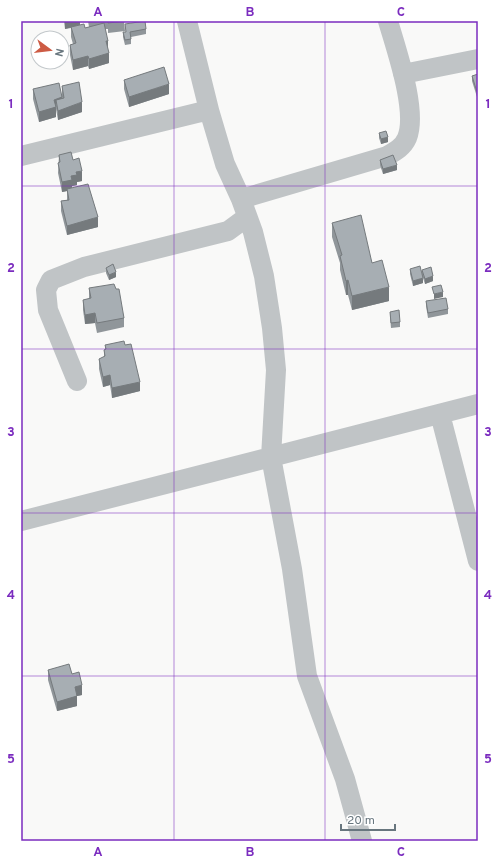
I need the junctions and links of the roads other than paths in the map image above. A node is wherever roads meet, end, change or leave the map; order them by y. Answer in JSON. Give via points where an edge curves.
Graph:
{"nodes":[{"id":1,"x":187,"y":21,"type":"edge"},
{"id":2,"x":388,"y":21,"type":"edge"},
{"id":3,"x":478,"y":59,"type":"edge"},
{"id":4,"x":402,"y":74,"type":"junction"},
{"id":5,"x":209,"y":110,"type":"junction"},
{"id":6,"x":21,"y":156,"type":"edge"},
{"id":7,"x":244,"y":208,"type":"junction"},
{"id":8,"x":77,"y":381,"type":"dead end"},
{"id":9,"x":478,"y":404,"type":"edge"},
{"id":10,"x":440,"y":414,"type":"junction"},
{"id":11,"x":271,"y":457,"type":"junction"},
{"id":12,"x":21,"y":521,"type":"edge"},
{"id":13,"x":478,"y":561,"type":"edge"},
{"id":14,"x":362,"y":841,"type":"edge"}],
"edges":[{"from":1,"to":5,"type":"street"},
{"from":2,"to":4,"type":"street"},
{"from":3,"to":4,"type":"street"},
{"from":4,"to":7,"type":"street","via":[[411,124],[400,149]]},
{"from":5,"to":6,"type":"street"},
{"from":5,"to":7,"type":"street","via":[[225,164]]},
{"from":7,"to":8,"type":"street","via":[[228,231],[84,267],[51,280],[46,290],[48,310]]},
{"from":7,"to":11,"type":"street","via":[[264,276],[272,328],[276,370]]},
{"from":9,"to":10,"type":"street"},
{"from":10,"to":11,"type":"street"},
{"from":10,"to":13,"type":"street"},
{"from":11,"to":12,"type":"street"},
{"from":11,"to":14,"type":"street","via":[[292,569],[308,676],[345,779]]}]}
